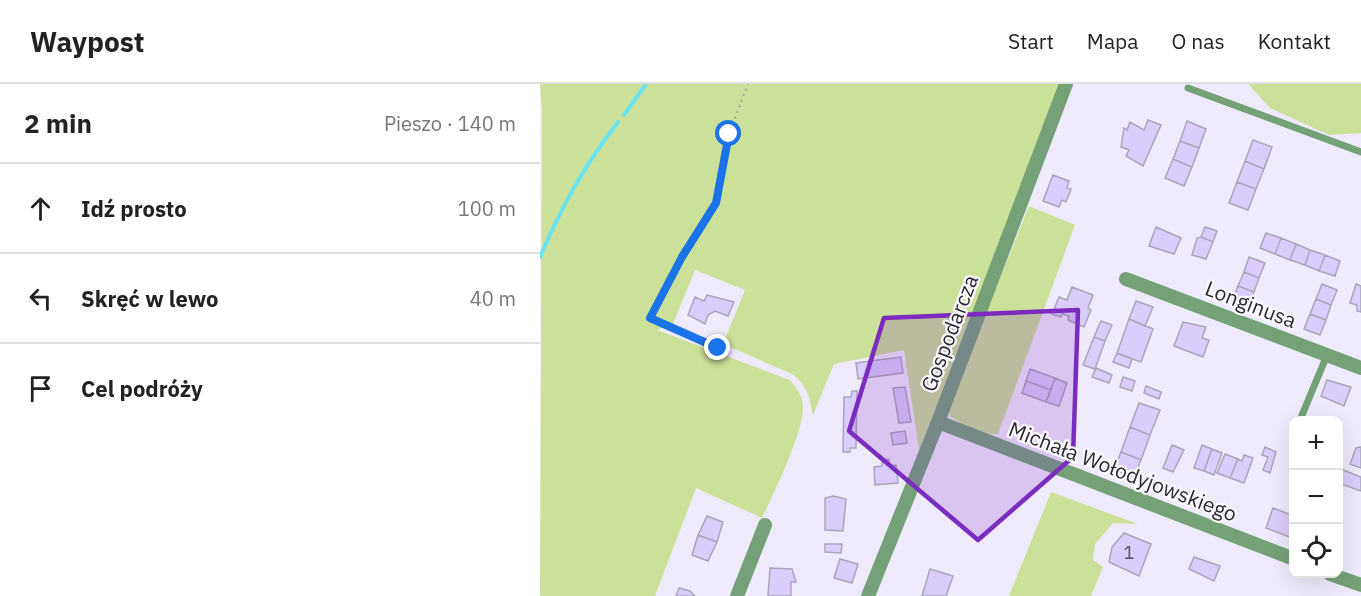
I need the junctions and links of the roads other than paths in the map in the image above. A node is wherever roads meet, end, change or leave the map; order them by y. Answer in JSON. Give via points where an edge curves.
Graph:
{"nodes":[{"id":1,"x":1066,"y":84,"type":"edge"},
{"id":2,"x":1188,"y":88,"type":"dead end"},
{"id":3,"x":1361,"y":152,"type":"edge"},
{"id":4,"x":1126,"y":279,"type":"dead end"},
{"id":5,"x":1327,"y":356,"type":"junction"},
{"id":6,"x":1361,"y":368,"type":"edge"},
{"id":7,"x":1302,"y":416,"type":"edge"},
{"id":8,"x":938,"y":422,"type":"junction"},
{"id":9,"x":765,"y":525,"type":"dead end"},
{"id":10,"x":1289,"y":557,"type":"edge"},
{"id":11,"x":1343,"y":578,"type":"edge"},
{"id":12,"x":1361,"y":585,"type":"edge"},
{"id":13,"x":737,"y":596,"type":"edge"},
{"id":14,"x":868,"y":596,"type":"edge"}],
"edges":[{"from":1,"to":8,"type":"street","name":"Gospodarcza"},
{"from":2,"to":3,"type":"lane"},
{"from":4,"to":5,"type":"street","name":"Longinusa"},
{"from":5,"to":6,"type":"street","name":"Longinusa"},
{"from":5,"to":7,"type":"lane"},
{"from":8,"to":10,"type":"street","name":"Michała Wołodyjowskiego"},
{"from":8,"to":14,"type":"street","name":"Gospodarcza"},
{"from":9,"to":13,"type":"street"},
{"from":11,"to":12,"type":"street"}]}
